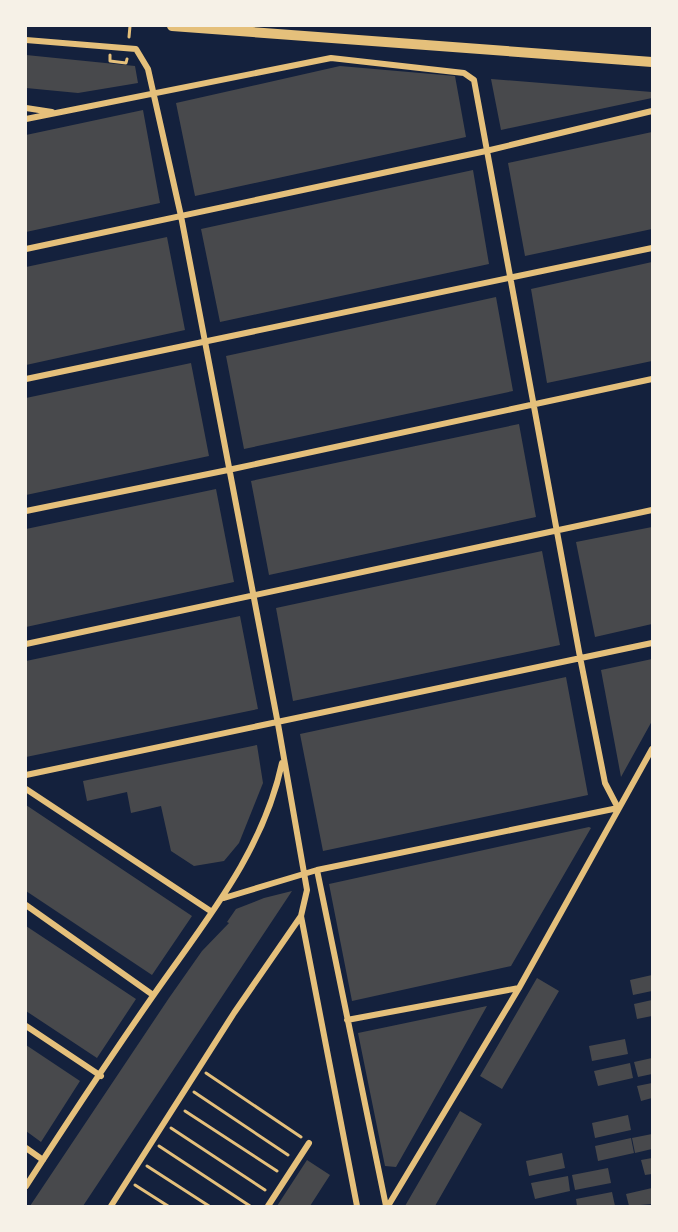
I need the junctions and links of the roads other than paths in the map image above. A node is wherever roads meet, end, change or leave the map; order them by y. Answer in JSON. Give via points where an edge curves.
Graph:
{"nodes":[{"id":1,"x":172,"y":26,"type":"edge"},
{"id":2,"x":26,"y":40,"type":"edge"},
{"id":3,"x":652,"y":62,"type":"edge"},
{"id":4,"x":154,"y":92,"type":"junction"},
{"id":5,"x":26,"y":108,"type":"edge"},
{"id":6,"x":652,"y":111,"type":"edge"},
{"id":7,"x":56,"y":112,"type":"junction"},
{"id":8,"x":26,"y":119,"type":"edge"},
{"id":9,"x":486,"y":151,"type":"junction"},
{"id":10,"x":181,"y":216,"type":"junction"},
{"id":11,"x":652,"y":248,"type":"edge"},
{"id":12,"x":26,"y":249,"type":"edge"},
{"id":13,"x":510,"y":278,"type":"junction"},
{"id":14,"x":204,"y":340,"type":"junction"},
{"id":15,"x":652,"y":378,"type":"edge"},
{"id":16,"x":26,"y":379,"type":"edge"},
{"id":17,"x":535,"y":403,"type":"junction"},
{"id":18,"x":228,"y":470,"type":"junction"},
{"id":19,"x":652,"y":510,"type":"edge"},
{"id":20,"x":26,"y":511,"type":"edge"},
{"id":21,"x":557,"y":530,"type":"junction"},
{"id":22,"x":254,"y":596,"type":"junction"},
{"id":23,"x":652,"y":643,"type":"edge"},
{"id":24,"x":26,"y":644,"type":"edge"},
{"id":25,"x":580,"y":657,"type":"junction"},
{"id":26,"x":278,"y":724,"type":"junction"},
{"id":27,"x":652,"y":749,"type":"edge"},
{"id":28,"x":283,"y":760,"type":"junction"},
{"id":29,"x":26,"y":775,"type":"edge"},
{"id":30,"x":26,"y":789,"type":"edge"},
{"id":31,"x":618,"y":808,"type":"junction"},
{"id":32,"x":317,"y":870,"type":"junction"},
{"id":33,"x":305,"y":873,"type":"junction"},
{"id":34,"x":224,"y":898,"type":"junction"},
{"id":35,"x":26,"y":905,"type":"edge"},
{"id":36,"x":212,"y":912,"type":"junction"},
{"id":37,"x":302,"y":916,"type":"junction"},
{"id":38,"x":519,"y":988,"type":"junction"},
{"id":39,"x":153,"y":995,"type":"junction"},
{"id":40,"x":347,"y":1020,"type":"junction"},
{"id":41,"x":26,"y":1026,"type":"edge"},
{"id":42,"x":100,"y":1076,"type":"junction"},
{"id":43,"x":309,"y":1143,"type":"road end"},
{"id":44,"x":26,"y":1148,"type":"edge"},
{"id":45,"x":43,"y":1160,"type":"junction"},
{"id":46,"x":26,"y":1186,"type":"edge"},
{"id":47,"x":111,"y":1206,"type":"edge"},
{"id":48,"x":268,"y":1206,"type":"edge"},
{"id":49,"x":357,"y":1206,"type":"edge"},
{"id":50,"x":387,"y":1206,"type":"edge"}],
"edges":[{"from":1,"to":3,"type":"main road"},
{"from":2,"to":4,"type":"street","via":[[136,49],[144,57]]},
{"from":4,"to":7,"type":"street"},
{"from":4,"to":9,"type":"street","via":[[279,66],[348,58],[468,74],[475,84]]},
{"from":4,"to":10,"type":"street"},
{"from":5,"to":7,"type":"street"},
{"from":6,"to":9,"type":"street"},
{"from":7,"to":8,"type":"street"},
{"from":9,"to":10,"type":"street"},
{"from":9,"to":13,"type":"street"},
{"from":10,"to":12,"type":"street"},
{"from":10,"to":14,"type":"street"},
{"from":11,"to":13,"type":"street"},
{"from":13,"to":14,"type":"street"},
{"from":13,"to":17,"type":"street"},
{"from":14,"to":16,"type":"street"},
{"from":14,"to":18,"type":"street"},
{"from":15,"to":17,"type":"street"},
{"from":17,"to":18,"type":"street"},
{"from":17,"to":21,"type":"street"},
{"from":18,"to":20,"type":"street"},
{"from":18,"to":22,"type":"street"},
{"from":19,"to":21,"type":"street"},
{"from":21,"to":22,"type":"street"},
{"from":21,"to":25,"type":"street"},
{"from":22,"to":24,"type":"street"},
{"from":22,"to":26,"type":"street"},
{"from":23,"to":25,"type":"street"},
{"from":25,"to":26,"type":"street"},
{"from":25,"to":31,"type":"street","via":[[605,783]]},
{"from":26,"to":28,"type":"street"},
{"from":26,"to":29,"type":"street"},
{"from":27,"to":31,"type":"street"},
{"from":28,"to":33,"type":"street"},
{"from":28,"to":34,"type":"street","via":[[259,836]]},
{"from":30,"to":36,"type":"street"},
{"from":31,"to":32,"type":"street"},
{"from":31,"to":38,"type":"street"},
{"from":32,"to":33,"type":"street"},
{"from":32,"to":40,"type":"street"},
{"from":33,"to":34,"type":"street"},
{"from":33,"to":37,"type":"street","via":[[306,903]]},
{"from":34,"to":36,"type":"street"},
{"from":35,"to":39,"type":"street"},
{"from":36,"to":39,"type":"street"},
{"from":37,"to":47,"type":"street","via":[[234,1013]]},
{"from":37,"to":49,"type":"street"},
{"from":38,"to":40,"type":"street"},
{"from":38,"to":50,"type":"street"},
{"from":39,"to":42,"type":"street"},
{"from":40,"to":50,"type":"street"},
{"from":41,"to":42,"type":"street"},
{"from":42,"to":45,"type":"street"},
{"from":43,"to":48,"type":"street"},
{"from":44,"to":45,"type":"street"},
{"from":45,"to":46,"type":"street"}]}
